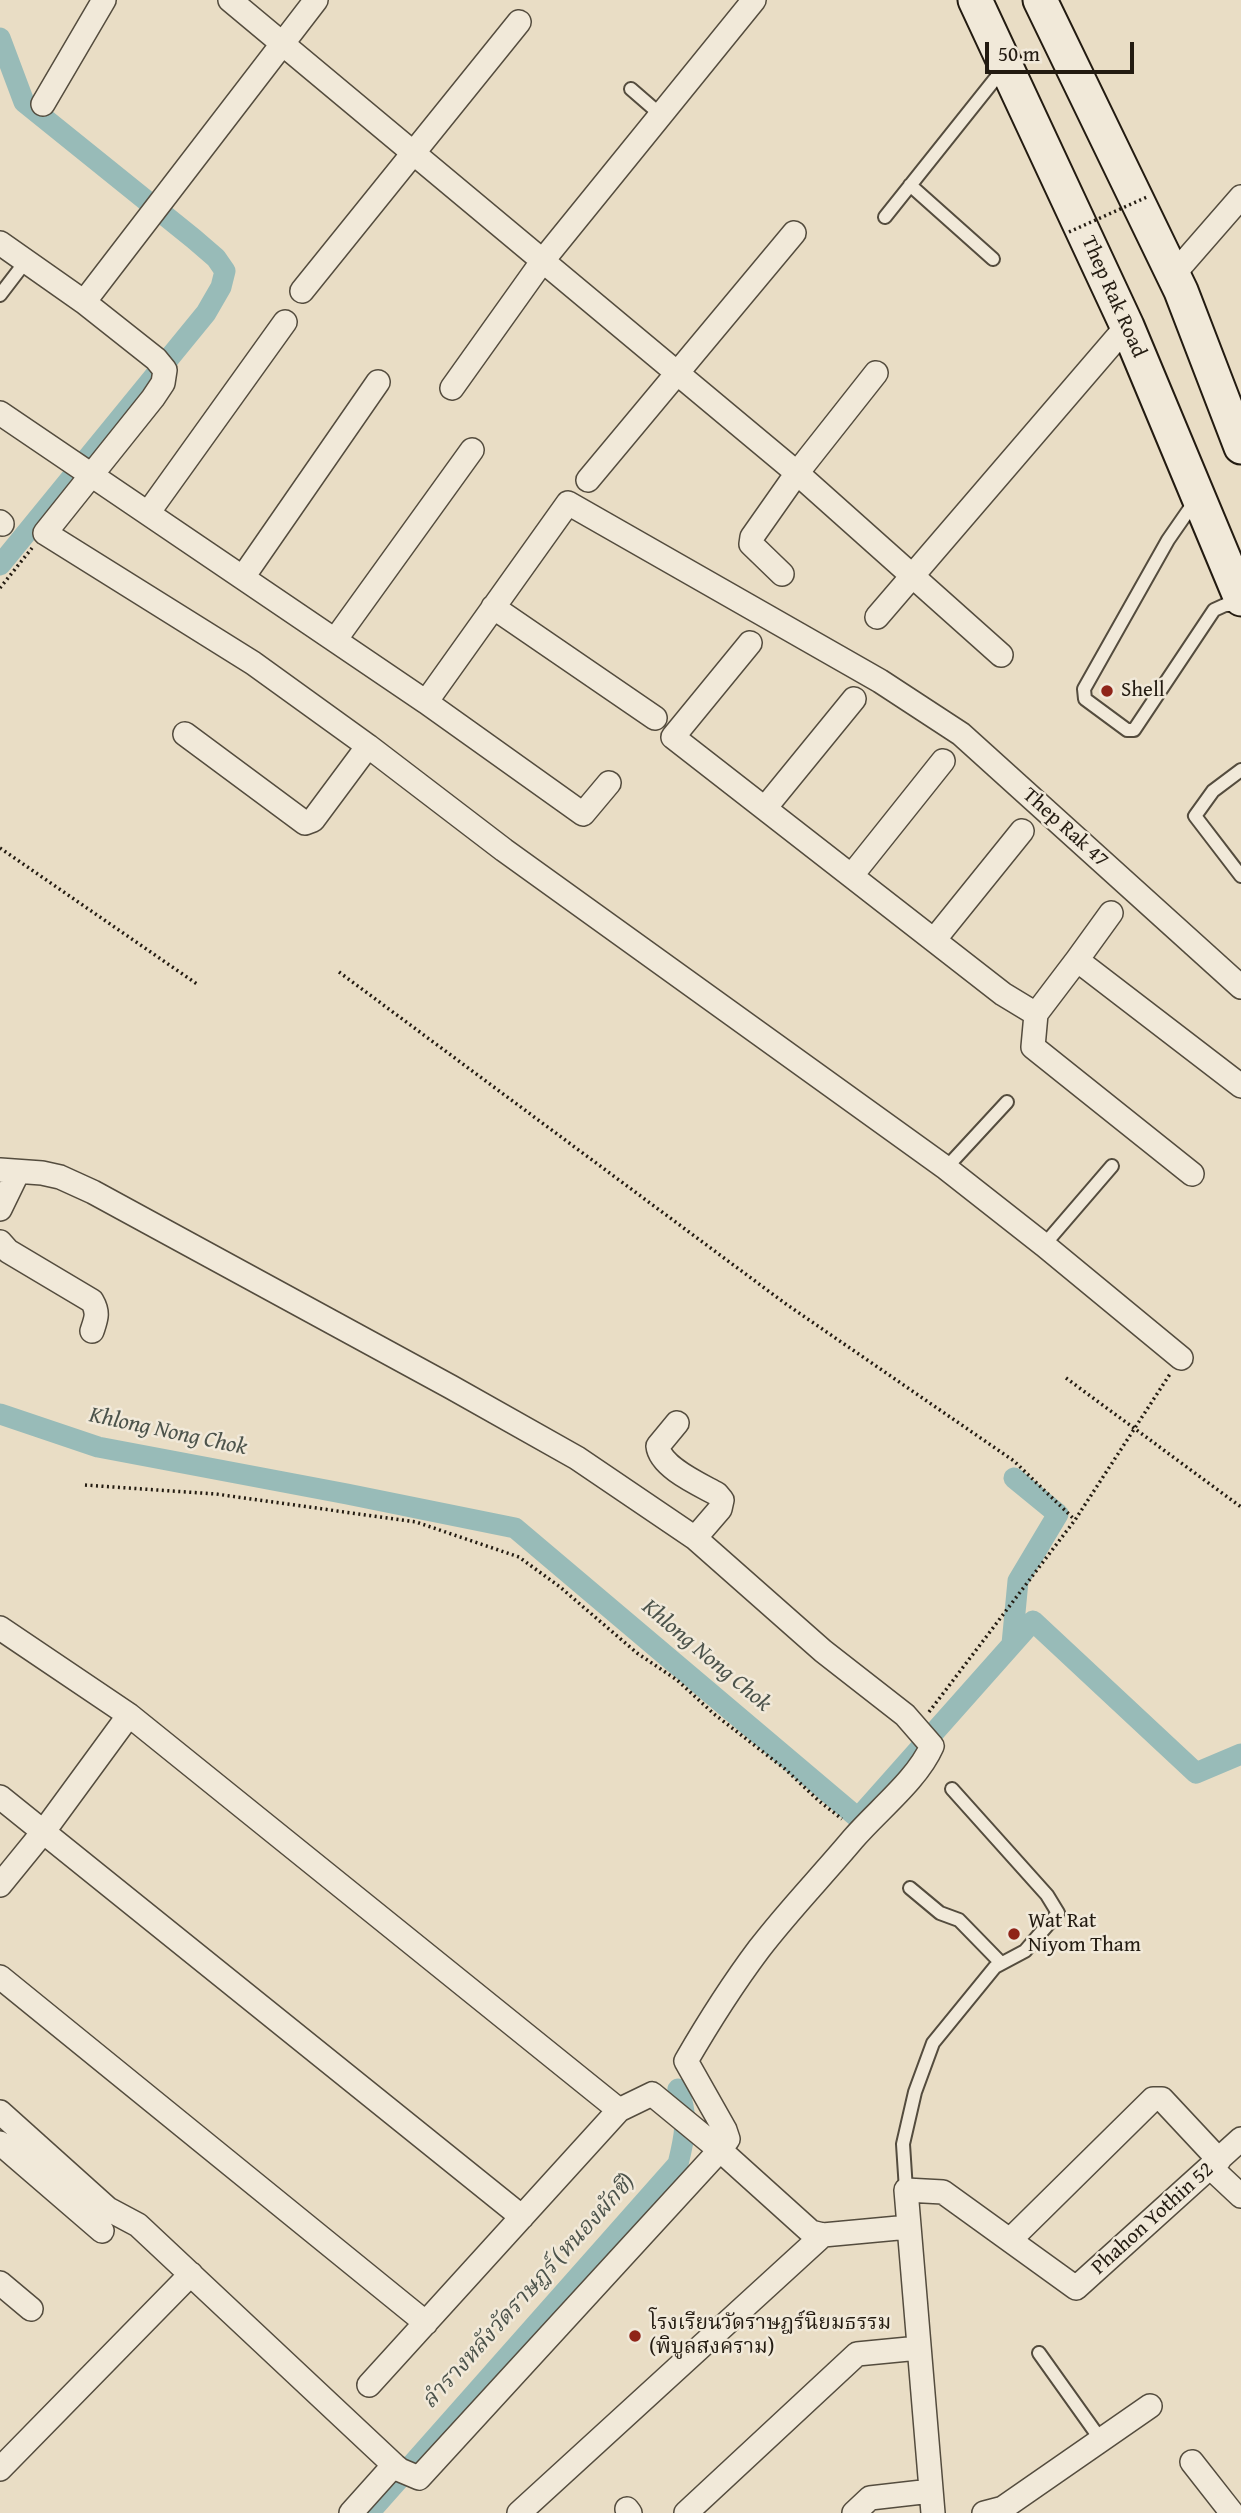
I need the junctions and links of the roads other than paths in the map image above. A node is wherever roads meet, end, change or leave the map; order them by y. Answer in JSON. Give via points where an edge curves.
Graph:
{"nodes":[{"id":1,"x":104,"y":0,"type":"edge"},
{"id":2,"x":230,"y":0,"type":"edge"},
{"id":3,"x":316,"y":0,"type":"edge"},
{"id":4,"x":754,"y":0,"type":"edge"},
{"id":5,"x":975,"y":0,"type":"edge"},
{"id":6,"x":1048,"y":5,"type":"edge"},
{"id":7,"x":519,"y":22,"type":"dead end"},
{"id":8,"x":283,"y":43,"type":"junction"},
{"id":9,"x":1006,"y":65,"type":"junction"},
{"id":10,"x":631,"y":89,"type":"dead end"},
{"id":11,"x":43,"y":104,"type":"dead end"},
{"id":12,"x":661,"y":115,"type":"junction"},
{"id":13,"x":414,"y":152,"type":"junction"},
{"id":14,"x":911,"y":185,"type":"junction"},
{"id":15,"x":1241,"y":197,"type":"edge"},
{"id":16,"x":885,"y":216,"type":"dead end"},
{"id":17,"x":794,"y":233,"type":"dead end"},
{"id":18,"x":0,"y":243,"type":"edge"},
{"id":19,"x":993,"y":259,"type":"dead end"},
{"id":20,"x":544,"y":260,"type":"junction"},
{"id":21,"x":26,"y":261,"type":"junction"},
{"id":22,"x":1173,"y":275,"type":"junction"},
{"id":23,"x":302,"y":291,"type":"dead end"},
{"id":24,"x":0,"y":295,"type":"edge"},
{"id":25,"x":84,"y":302,"type":"junction"},
{"id":26,"x":285,"y":322,"type":"dead end"},
{"id":27,"x":1127,"y":326,"type":"junction"},
{"id":28,"x":676,"y":372,"type":"junction"},
{"id":29,"x":876,"y":373,"type":"dead end"},
{"id":30,"x":378,"y":382,"type":"dead end"},
{"id":31,"x":452,"y":388,"type":"dead end"},
{"id":32,"x":0,"y":413,"type":"edge"},
{"id":33,"x":1241,"y":447,"type":"edge"},
{"id":34,"x":472,"y":450,"type":"dead end"},
{"id":35,"x":83,"y":468,"type":"junction"},
{"id":36,"x":797,"y":473,"type":"junction"},
{"id":37,"x":588,"y":481,"type":"dead end"},
{"id":38,"x":1198,"y":497,"type":"junction"},
{"id":39,"x":148,"y":513,"type":"junction"},
{"id":40,"x":782,"y":574,"type":"dead end"},
{"id":41,"x":911,"y":575,"type":"junction"},
{"id":42,"x":243,"y":577,"type":"junction"},
{"id":43,"x":1241,"y":599,"type":"edge"},
{"id":44,"x":1241,"y":605,"type":"edge"},
{"id":45,"x":493,"y":607,"type":"junction"},
{"id":46,"x":877,"y":617,"type":"dead end"},
{"id":47,"x":335,"y":640,"type":"junction"},
{"id":48,"x":750,"y":643,"type":"dead end"},
{"id":49,"x":1001,"y":655,"type":"dead end"},
{"id":50,"x":854,"y":699,"type":"dead end"},
{"id":51,"x":426,"y":702,"type":"junction"},
{"id":52,"x":655,"y":719,"type":"dead end"},
{"id":53,"x":185,"y":734,"type":"dead end"},
{"id":54,"x":369,"y":746,"type":"junction"},
{"id":55,"x":943,"y":761,"type":"dead end"},
{"id":56,"x":1241,"y":770,"type":"edge"},
{"id":57,"x":609,"y":783,"type":"dead end"},
{"id":58,"x":765,"y":808,"type":"junction"},
{"id":59,"x":1022,"y":831,"type":"dead end"},
{"id":60,"x":852,"y":875,"type":"junction"},
{"id":61,"x":1241,"y":876,"type":"edge"},
{"id":62,"x":1111,"y":913,"type":"dead end"},
{"id":63,"x":934,"y":940,"type":"junction"},
{"id":64,"x":1077,"y":960,"type":"junction"},
{"id":65,"x":1241,"y":987,"type":"edge"},
{"id":66,"x":1036,"y":1014,"type":"junction"},
{"id":67,"x":1241,"y":1086,"type":"edge"},
{"id":68,"x":1007,"y":1102,"type":"dead end"},
{"id":69,"x":1112,"y":1166,"type":"dead end"},
{"id":70,"x":946,"y":1168,"type":"junction"},
{"id":71,"x":9,"y":1171,"type":"edge"},
{"id":72,"x":1192,"y":1174,"type":"dead end"},
{"id":73,"x":0,"y":1209,"type":"edge"},
{"id":74,"x":0,"y":1242,"type":"edge"},
{"id":75,"x":1044,"y":1245,"type":"junction"},
{"id":76,"x":92,"y":1331,"type":"dead end"},
{"id":77,"x":1181,"y":1358,"type":"road end"},
{"id":78,"x":677,"y":1423,"type":"dead end"},
{"id":79,"x":695,"y":1538,"type":"junction"},
{"id":80,"x":0,"y":1628,"type":"edge"},
{"id":81,"x":129,"y":1715,"type":"junction"},
{"id":82,"x":952,"y":1788,"type":"dead end"},
{"id":83,"x":0,"y":1797,"type":"edge"},
{"id":84,"x":44,"y":1831,"type":"junction"},
{"id":85,"x":0,"y":1885,"type":"edge"},
{"id":86,"x":910,"y":1888,"type":"dead end"},
{"id":87,"x":1001,"y":1963,"type":"junction"},
{"id":88,"x":0,"y":1977,"type":"edge"},
{"id":89,"x":619,"y":2110,"type":"junction"},
{"id":90,"x":0,"y":2112,"type":"edge"},
{"id":91,"x":1241,"y":2140,"type":"edge"},
{"id":92,"x":0,"y":2143,"type":"edge"},
{"id":93,"x":716,"y":2147,"type":"junction"},
{"id":94,"x":1214,"y":2163,"type":"junction"},
{"id":95,"x":906,"y":2190,"type":"junction"},
{"id":96,"x":1241,"y":2196,"type":"edge"},
{"id":97,"x":522,"y":2217,"type":"junction"},
{"id":98,"x":909,"y":2227,"type":"junction"},
{"id":99,"x":102,"y":2231,"type":"dead end"},
{"id":100,"x":823,"y":2235,"type":"junction"},
{"id":101,"x":1010,"y":2240,"type":"junction"},
{"id":102,"x":191,"y":2274,"type":"junction"},
{"id":103,"x":0,"y":2283,"type":"edge"},
{"id":104,"x":31,"y":2309,"type":"dead end"},
{"id":105,"x":426,"y":2323,"type":"junction"},
{"id":106,"x":919,"y":2348,"type":"junction"},
{"id":107,"x":1039,"y":2353,"type":"dead end"},
{"id":108,"x":369,"y":2385,"type":"dead end"},
{"id":109,"x":1150,"y":2406,"type":"dead end"},
{"id":110,"x":1101,"y":2440,"type":"junction"},
{"id":111,"x":1192,"y":2462,"type":"dead end"},
{"id":112,"x":0,"y":2469,"type":"edge"},
{"id":113,"x":404,"y":2471,"type":"junction"},
{"id":114,"x":932,"y":2502,"type":"edge"},
{"id":115,"x":351,"y":2513,"type":"edge"},
{"id":116,"x":519,"y":2513,"type":"edge"},
{"id":117,"x":686,"y":2513,"type":"edge"},
{"id":118,"x":854,"y":2513,"type":"edge"},
{"id":119,"x":984,"y":2513,"type":"edge"},
{"id":120,"x":1232,"y":2513,"type":"edge"}],
"edges":[{"from":1,"to":11,"type":"street"},
{"from":2,"to":8,"type":"street"},
{"from":3,"to":8,"type":"street"},
{"from":4,"to":12,"type":"street"},
{"from":5,"to":9,"type":"main road","name":"Thep Rak Road"},
{"from":6,"to":22,"type":"main road"},
{"from":7,"to":13,"type":"street"},
{"from":8,"to":13,"type":"street"},
{"from":8,"to":25,"type":"street"},
{"from":9,"to":14,"type":"lane"},
{"from":9,"to":27,"type":"main road","name":"Thep Rak Road"},
{"from":10,"to":12,"type":"lane"},
{"from":12,"to":20,"type":"street"},
{"from":13,"to":20,"type":"street"},
{"from":13,"to":23,"type":"street"},
{"from":14,"to":16,"type":"lane"},
{"from":14,"to":19,"type":"lane"},
{"from":15,"to":22,"type":"street"},
{"from":17,"to":28,"type":"street"},
{"from":18,"to":21,"type":"street"},
{"from":20,"to":28,"type":"street"},
{"from":20,"to":31,"type":"street"},
{"from":21,"to":24,"type":"lane"},
{"from":21,"to":25,"type":"street"},
{"from":22,"to":33,"type":"main road"},
{"from":25,"to":35,"type":"street","via":[[161,364],[163,383]]},
{"from":26,"to":39,"type":"street"},
{"from":27,"to":38,"type":"main road","name":"Thep Rak Road"},
{"from":27,"to":41,"type":"street"},
{"from":28,"to":36,"type":"street"},
{"from":28,"to":37,"type":"street"},
{"from":29,"to":36,"type":"street"},
{"from":30,"to":42,"type":"street"},
{"from":32,"to":35,"type":"street"},
{"from":34,"to":47,"type":"street"},
{"from":35,"to":39,"type":"street"},
{"from":35,"to":54,"type":"street","via":[[44,533],[253,663]]},
{"from":36,"to":40,"type":"street","via":[[752,537],[756,551]]},
{"from":36,"to":41,"type":"street"},
{"from":38,"to":43,"type":"main road","name":"Thep Rak Road"},
{"from":38,"to":44,"type":"lane","via":[[1168,540],[1084,689],[1085,699],[1127,730],[1134,730],[1214,610]]},
{"from":39,"to":42,"type":"street"},
{"from":41,"to":46,"type":"street"},
{"from":41,"to":49,"type":"street"},
{"from":42,"to":47,"type":"street"},
{"from":45,"to":51,"type":"street"},
{"from":45,"to":52,"type":"street"},
{"from":45,"to":65,"type":"street","name":"Thep Rak 47","via":[[568,503],[880,681],[961,734]]},
{"from":47,"to":51,"type":"street"},
{"from":48,"to":58,"type":"street","via":[[673,737]]},
{"from":50,"to":58,"type":"street"},
{"from":51,"to":57,"type":"street","via":[[583,814]]},
{"from":53,"to":54,"type":"street","via":[[305,823],[313,820]]},
{"from":54,"to":70,"type":"street","via":[[504,850]]},
{"from":55,"to":60,"type":"street"},
{"from":56,"to":61,"type":"lane","via":[[1213,791],[1195,816]]},
{"from":58,"to":60,"type":"street"},
{"from":59,"to":63,"type":"street"},
{"from":60,"to":63,"type":"street"},
{"from":62,"to":64,"type":"street"},
{"from":63,"to":66,"type":"street"},
{"from":64,"to":66,"type":"street"},
{"from":64,"to":67,"type":"street"},
{"from":66,"to":72,"type":"street","via":[[1033,1048]]},
{"from":68,"to":70,"type":"lane"},
{"from":69,"to":75,"type":"lane"},
{"from":70,"to":75,"type":"street"},
{"from":71,"to":73,"type":"street"},
{"from":71,"to":79,"type":"street","via":[[60,1177],[264,1284],[577,1458]]},
{"from":74,"to":76,"type":"street","via":[[92,1301],[97,1310]]},
{"from":75,"to":77,"type":"street"},
{"from":78,"to":79,"type":"street","via":[[658,1447],[659,1454],[722,1500]]},
{"from":79,"to":93,"type":"street","via":[[911,1721],[932,1745],[917,1770],[760,1949],[686,2061],[725,2130],[728,2139]]},
{"from":80,"to":81,"type":"street"},
{"from":81,"to":84,"type":"street"},
{"from":81,"to":89,"type":"street"},
{"from":82,"to":87,"type":"lane","via":[[1058,1912],[1025,1951]]},
{"from":83,"to":84,"type":"street"},
{"from":84,"to":85,"type":"street"},
{"from":84,"to":97,"type":"street"},
{"from":86,"to":87,"type":"lane","via":[[940,1913],[959,1920]]},
{"from":87,"to":95,"type":"lane","via":[[933,2043],[903,2144]]},
{"from":88,"to":105,"type":"street"},
{"from":89,"to":93,"type":"street","via":[[652,2094]]},
{"from":89,"to":97,"type":"street"},
{"from":90,"to":102,"type":"street","via":[[108,2209],[138,2225]]},
{"from":91,"to":94,"type":"street"},
{"from":92,"to":99,"type":"street"},
{"from":93,"to":100,"type":"street","via":[[811,2232]]},
{"from":93,"to":113,"type":"street"},
{"from":94,"to":96,"type":"street"},
{"from":94,"to":101,"type":"street","name":"Phahon Yothin 52","via":[[1076,2288]]},
{"from":94,"to":101,"type":"street","name":"Phahon Yothin 52","via":[[1157,2098]]},
{"from":95,"to":98,"type":"street"},
{"from":95,"to":101,"type":"street","name":"Phahon Yothin 52","via":[[943,2192]]},
{"from":97,"to":105,"type":"street"},
{"from":98,"to":100,"type":"street"},
{"from":98,"to":106,"type":"street"},
{"from":100,"to":116,"type":"street"},
{"from":102,"to":112,"type":"street"},
{"from":102,"to":113,"type":"street"},
{"from":103,"to":104,"type":"street"},
{"from":105,"to":108,"type":"street"},
{"from":106,"to":114,"type":"street"},
{"from":106,"to":117,"type":"street","via":[[857,2354]]},
{"from":107,"to":110,"type":"lane"},
{"from":109,"to":110,"type":"street"},
{"from":110,"to":119,"type":"street","via":[[1003,2508]]},
{"from":111,"to":120,"type":"street"},
{"from":113,"to":115,"type":"street"},
{"from":114,"to":118,"type":"street","via":[[870,2498]]}]}
